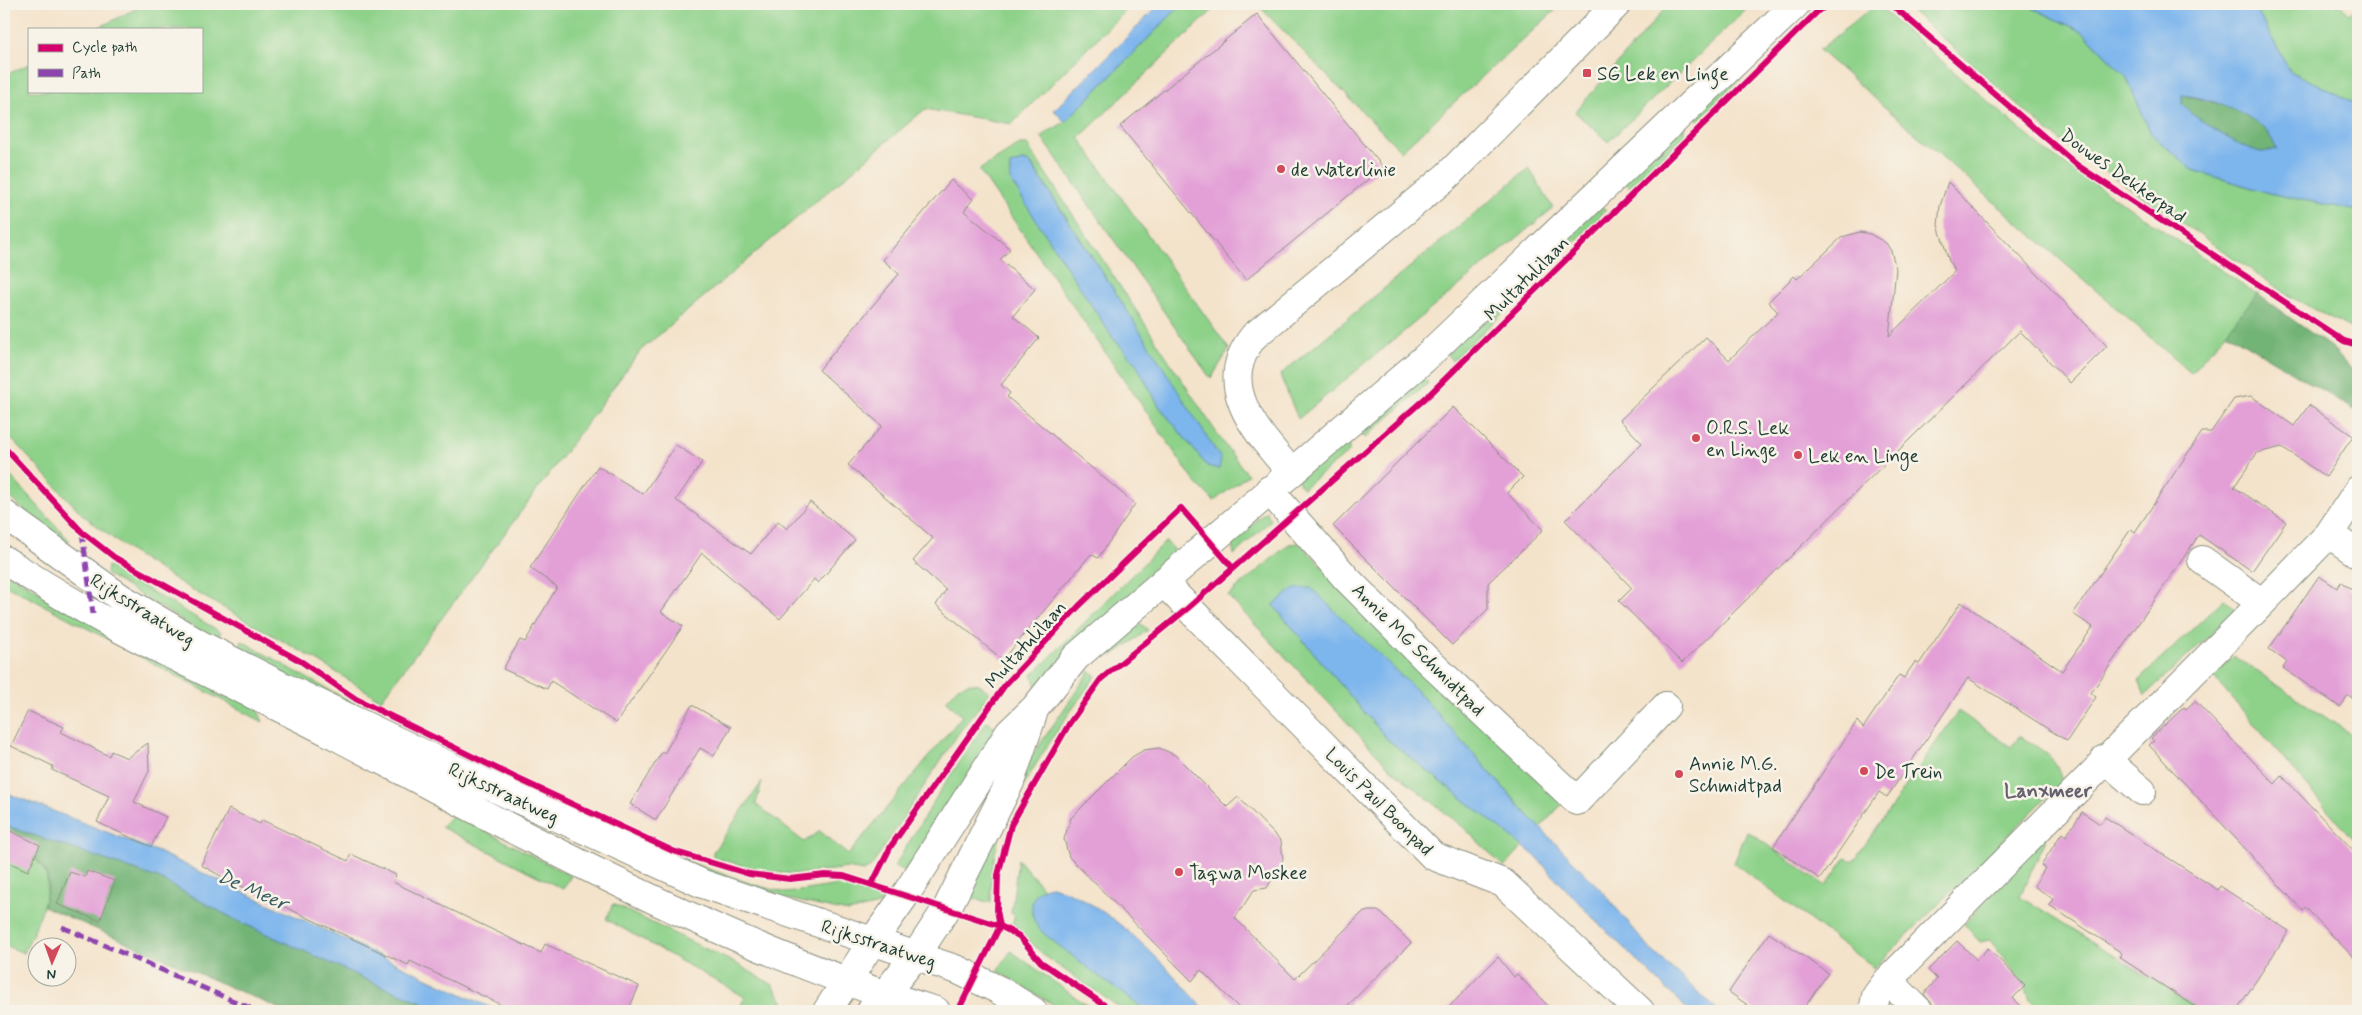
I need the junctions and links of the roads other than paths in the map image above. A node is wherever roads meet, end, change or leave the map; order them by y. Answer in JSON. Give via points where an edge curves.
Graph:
{"nodes":[{"id":1,"x":1617,"y":4,"type":"edge"},
{"id":2,"x":1796,"y":4,"type":"edge"},
{"id":3,"x":1291,"y":472,"type":"junction"},
{"id":4,"x":1269,"y":490,"type":"junction"},
{"id":5,"x":2358,"y":490,"type":"edge"},
{"id":6,"x":4,"y":514,"type":"edge"},
{"id":7,"x":2329,"y":534,"type":"junction"},
{"id":8,"x":2358,"y":554,"type":"edge"},
{"id":9,"x":4,"y":560,"type":"edge"},
{"id":10,"x":2202,"y":560,"type":"dead end"},
{"id":11,"x":1163,"y":582,"type":"junction"},
{"id":12,"x":2262,"y":603,"type":"junction"},
{"id":13,"x":1666,"y":706,"type":"dead end"},
{"id":14,"x":1035,"y":708,"type":"junction"},
{"id":15,"x":2105,"y":759,"type":"junction"},
{"id":16,"x":2142,"y":791,"type":"dead end"},
{"id":17,"x":872,"y":942,"type":"junction"},
{"id":18,"x":916,"y":955,"type":"junction"},
{"id":19,"x":1888,"y":980,"type":"junction"},
{"id":20,"x":846,"y":982,"type":"junction"},
{"id":21,"x":877,"y":1003,"type":"edge"},
{"id":22,"x":827,"y":1011,"type":"edge"},
{"id":23,"x":936,"y":1011,"type":"edge"},
{"id":24,"x":1033,"y":1011,"type":"edge"},
{"id":25,"x":1640,"y":1011,"type":"edge"},
{"id":26,"x":1873,"y":1011,"type":"edge"},
{"id":27,"x":1919,"y":1011,"type":"edge"}],
"edges":[{"from":1,"to":3,"type":"street","via":[[1447,176],[1254,336],[1243,349],[1235,378],[1241,401],[1260,435]]},
{"from":2,"to":3,"type":"street","name":"Multatulilaan","via":[[1424,359]]},
{"from":3,"to":4,"type":"street","name":"Multatulilaan"},
{"from":4,"to":11,"type":"street","name":"Multatulilaan"},
{"from":4,"to":13,"type":"street","name":"Annie MG Schmidtpad","via":[[1347,578],[1425,658],[1578,801]]},
{"from":5,"to":7,"type":"street"},
{"from":6,"to":17,"type":"street","name":"Rijksstraatweg","via":[[121,598],[201,645],[282,686],[703,884]]},
{"from":7,"to":8,"type":"street"},
{"from":7,"to":12,"type":"street"},
{"from":9,"to":20,"type":"street","name":"Rijksstraatweg","via":[[103,620],[594,870],[748,942]]},
{"from":10,"to":12,"type":"street"},
{"from":11,"to":14,"type":"street","name":"Multatulilaan","via":[[1076,657]]},
{"from":11,"to":25,"type":"street","name":"Louis Paul Boonpad","via":[[1433,856],[1503,883]]},
{"from":12,"to":15,"type":"street"},
{"from":14,"to":17,"type":"street","name":"Multatulilaan","via":[[1009,733]]},
{"from":14,"to":18,"type":"street","name":"Multatulilaan","via":[[1010,782],[947,908]]},
{"from":15,"to":16,"type":"street"},
{"from":15,"to":19,"type":"street"},
{"from":17,"to":18,"type":"street","name":"Rijksstraatweg"},
{"from":17,"to":20,"type":"street","name":"Multatulilaan"},
{"from":18,"to":21,"type":"street","name":"Multatulilaan"},
{"from":18,"to":24,"type":"street","name":"Rijksstraatweg","via":[[974,977]]},
{"from":19,"to":26,"type":"street","via":[[1876,996]]},
{"from":19,"to":27,"type":"street"},
{"from":20,"to":21,"type":"street","name":"Rijksstraatweg"},
{"from":20,"to":22,"type":"street","name":"Multatulilaan"},
{"from":21,"to":23,"type":"street","name":"Rijksstraatweg"}]}
